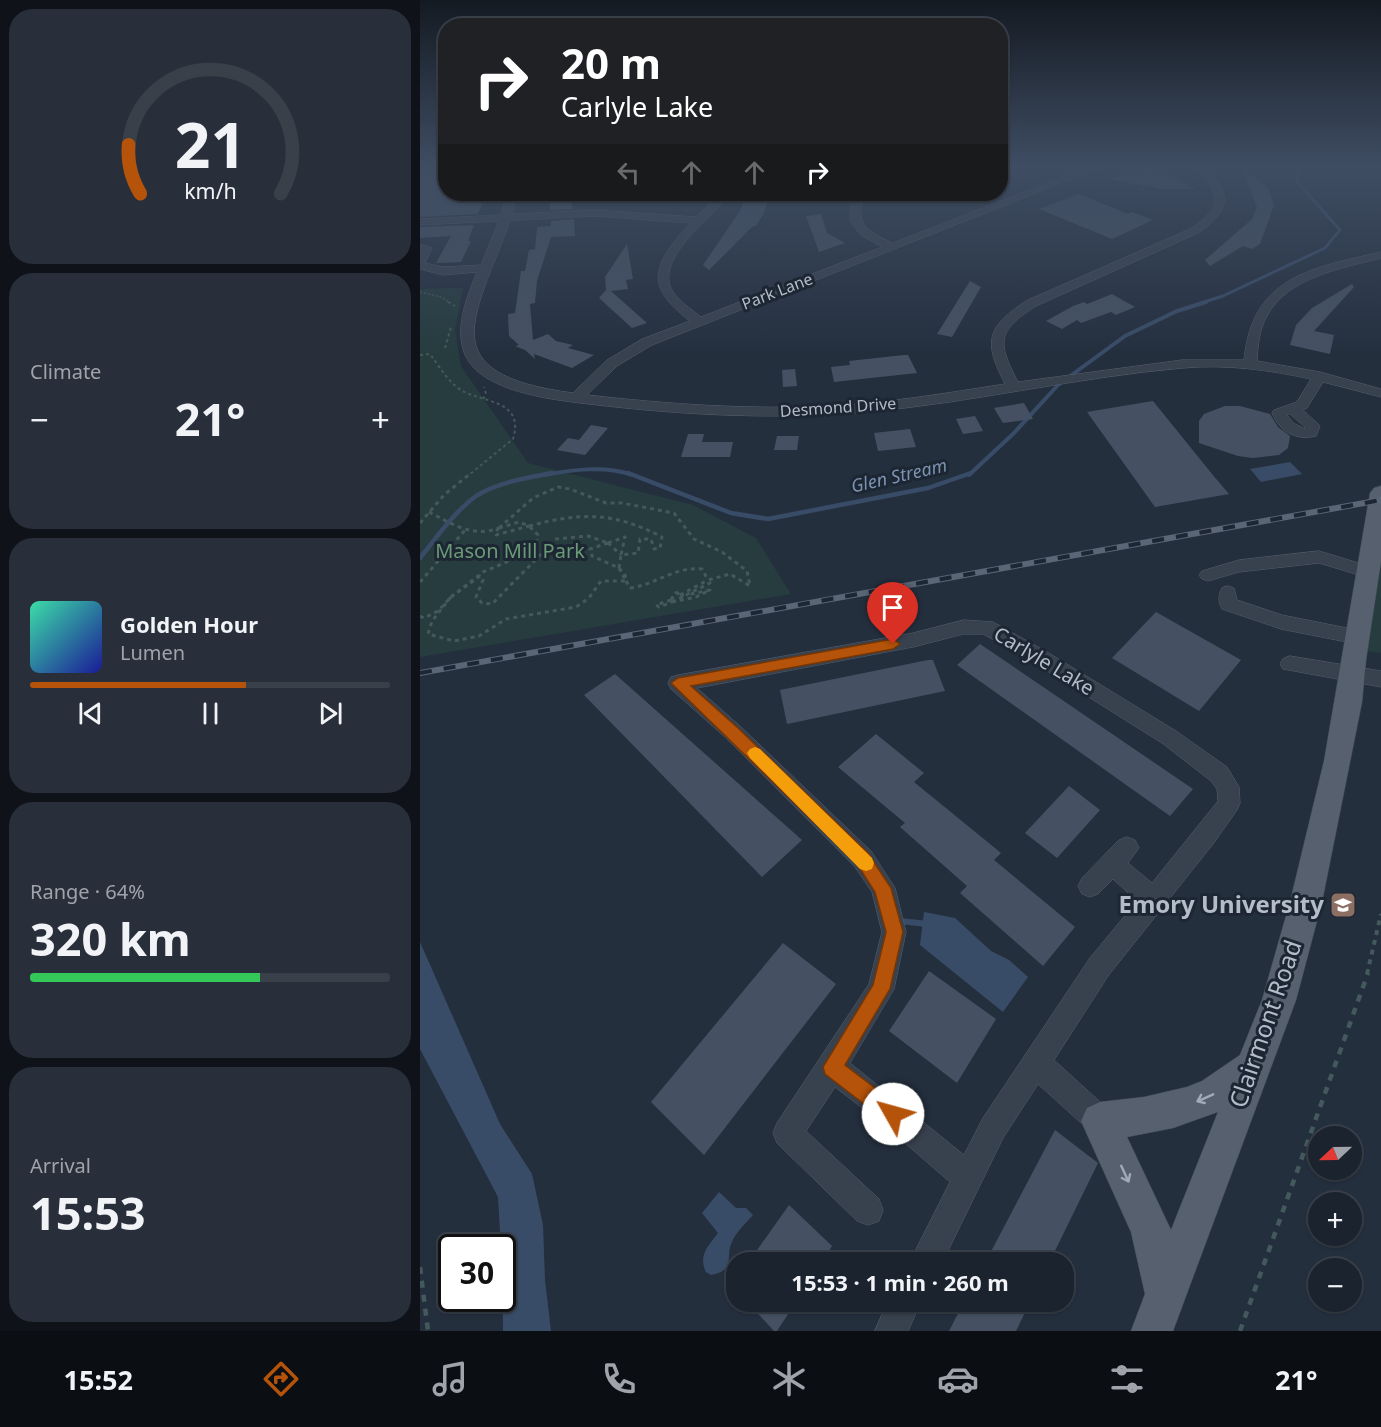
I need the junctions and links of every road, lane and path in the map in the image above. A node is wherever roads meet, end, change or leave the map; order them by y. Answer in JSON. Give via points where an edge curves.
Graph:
{"nodes":[{"id":1,"x":501,"y":230,"type":"edge"},
{"id":2,"x":691,"y":230,"type":"edge"},
{"id":3,"x":863,"y":230,"type":"edge"},
{"id":4,"x":934,"y":230,"type":"edge"},
{"id":5,"x":1195,"y":230,"type":"edge"},
{"id":6,"x":420,"y":247,"type":"edge"},
{"id":7,"x":891,"y":247,"type":"junction"},
{"id":8,"x":1381,"y":255,"type":"edge"},
{"id":9,"x":420,"y":263,"type":"edge"},
{"id":10,"x":486,"y":268,"type":"junction"},
{"id":11,"x":420,"y":292,"type":"edge"},
{"id":12,"x":456,"y":307,"type":"dead end"},
{"id":13,"x":453,"y":317,"type":"dead end"},
{"id":14,"x":699,"y":321,"type":"junction"},
{"id":15,"x":445,"y":348,"type":"dead end"},
{"id":16,"x":420,"y":355,"type":"edge"},
{"id":17,"x":1250,"y":364,"type":"junction"},
{"id":18,"x":1320,"y":376,"type":"junction"},
{"id":19,"x":1013,"y":386,"type":"junction"},
{"id":20,"x":1381,"y":393,"type":"edge"},
{"id":21,"x":1286,"y":394,"type":"dead end"},
{"id":22,"x":576,"y":398,"type":"junction"},
{"id":23,"x":1305,"y":401,"type":"junction"},
{"id":24,"x":1291,"y":409,"type":"dead end"},
{"id":25,"x":1381,"y":493,"type":"edge"},
{"id":26,"x":429,"y":512,"type":"junction"},
{"id":27,"x":420,"y":523,"type":"edge"},
{"id":28,"x":531,"y":526,"type":"junction"},
{"id":29,"x":501,"y":527,"type":"junction"},
{"id":30,"x":466,"y":529,"type":"junction"},
{"id":31,"x":608,"y":543,"type":"junction"},
{"id":32,"x":621,"y":555,"type":"junction"},
{"id":33,"x":619,"y":568,"type":"junction"},
{"id":34,"x":1369,"y":572,"type":"junction"},
{"id":35,"x":1208,"y":575,"type":"dead end"},
{"id":36,"x":626,"y":581,"type":"junction"},
{"id":37,"x":708,"y":581,"type":"junction"},
{"id":38,"x":420,"y":582,"type":"edge"},
{"id":39,"x":676,"y":592,"type":"junction"},
{"id":40,"x":1228,"y":593,"type":"dead end"},
{"id":41,"x":686,"y":595,"type":"junction"},
{"id":42,"x":447,"y":601,"type":"junction"},
{"id":43,"x":673,"y":602,"type":"junction"},
{"id":44,"x":420,"y":616,"type":"edge"},
{"id":45,"x":1356,"y":637,"type":"junction"},
{"id":46,"x":1290,"y":664,"type":"dead end"},
{"id":47,"x":1371,"y":681,"type":"edge"},
{"id":48,"x":1090,"y":886,"type":"dead end"},
{"id":49,"x":1153,"y":900,"type":"junction"},
{"id":50,"x":1381,"y":914,"type":"edge"},
{"id":51,"x":1036,"y":1063,"type":"junction"},
{"id":52,"x":832,"y":1067,"type":"junction"},
{"id":53,"x":1254,"y":1067,"type":"junction"},
{"id":54,"x":1100,"y":1121,"type":"junction"},
{"id":55,"x":968,"y":1178,"type":"junction"},
{"id":56,"x":868,"y":1210,"type":"dead end"},
{"id":57,"x":931,"y":1252,"type":"edge"},
{"id":58,"x":420,"y":1267,"type":"edge"},
{"id":59,"x":1166,"y":1294,"type":"junction"},
{"id":60,"x":900,"y":1312,"type":"edge"},
{"id":61,"x":428,"y":1331,"type":"edge"},
{"id":62,"x":891,"y":1331,"type":"edge"},
{"id":63,"x":1152,"y":1331,"type":"edge"},
{"id":64,"x":1240,"y":1331,"type":"edge"}],
"edges":[{"from":1,"to":10,"type":"street","name":"Desmond Drive"},
{"from":2,"to":14,"type":"street","via":[[671,254],[662,278],[670,296]]},
{"from":3,"to":7,"type":"street"},
{"from":4,"to":7,"type":"street","name":"Park Lane"},
{"from":5,"to":19,"type":"street","via":[[1032,303],[1006,321],[997,340],[997,352]]},
{"from":6,"to":9,"type":"street","via":[[426,248]]},
{"from":7,"to":14,"type":"street","name":"Park Lane"},
{"from":8,"to":17,"type":"street","via":[[1323,270],[1275,295],[1257,320]]},
{"from":9,"to":10,"type":"street","via":[[443,271]]},
{"from":10,"to":22,"type":"street","name":"Desmond Drive","via":[[466,327],[471,355],[488,372],[513,384]]},
{"from":11,"to":12,"type":"path","via":[[441,297]]},
{"from":13,"to":15,"type":"path"},
{"from":14,"to":22,"type":"street","name":"Park Lane","via":[[620,357]]},
{"from":16,"to":26,"type":"path","via":[[430,354],[458,388],[476,398],[498,402],[516,422],[513,439]]},
{"from":17,"to":18,"type":"street","name":"Desmond Drive"},
{"from":17,"to":19,"type":"street","name":"Desmond Drive","via":[[1176,364]]},
{"from":18,"to":20,"type":"street","name":"Desmond Drive"},
{"from":18,"to":23,"type":"street"},
{"from":19,"to":22,"type":"street","name":"Desmond Drive","via":[[905,403],[792,411],[668,408]]},
{"from":21,"to":23,"type":"street"},
{"from":23,"to":24,"type":"street"},
{"from":25,"to":34,"type":"main road","name":"Clairmont Road"},
{"from":26,"to":27,"type":"path"},
{"from":26,"to":30,"type":"path"},
{"from":28,"to":29,"type":"path","via":[[519,521]]},
{"from":28,"to":29,"type":"path","via":[[496,535]]},
{"from":28,"to":32,"type":"path","via":[[555,519],[605,516],[662,537],[660,548],[654,549],[651,539],[640,539],[638,553]]},
{"from":28,"to":42,"type":"path","via":[[538,535],[535,550],[483,571]]},
{"from":29,"to":30,"type":"path","via":[[481,533]]},
{"from":29,"to":37,"type":"path","via":[[522,507],[557,487],[607,503],[674,513],[694,539],[722,552],[747,571],[750,586],[730,574]]},
{"from":30,"to":38,"type":"path"},
{"from":31,"to":32,"type":"path"},
{"from":31,"to":32,"type":"path","via":[[625,537]]},
{"from":31,"to":33,"type":"path","via":[[590,549],[592,556]]},
{"from":31,"to":42,"type":"path","via":[[599,537],[556,539],[492,604],[482,603],[476,597],[483,580],[480,576]]},
{"from":32,"to":33,"type":"path"},
{"from":33,"to":36,"type":"path"},
{"from":34,"to":35,"type":"street","via":[[1319,557],[1300,564],[1239,566]]},
{"from":34,"to":45,"type":"main road","name":"Clairmont Road"},
{"from":36,"to":37,"type":"path","via":[[630,588],[642,588],[695,567],[702,568]]},
{"from":36,"to":42,"type":"path","via":[[619,584],[600,580],[589,598],[576,607],[506,619],[479,636],[454,641],[428,634],[428,627]]},
{"from":37,"to":39,"type":"path","via":[[679,596]]},
{"from":37,"to":41,"type":"path"},
{"from":39,"to":41,"type":"path"},
{"from":39,"to":43,"type":"path"},
{"from":39,"to":43,"type":"path","via":[[673,599],[656,604],[659,607]]},
{"from":40,"to":45,"type":"street","via":[[1228,604]]},
{"from":41,"to":43,"type":"path"},
{"from":41,"to":43,"type":"path","via":[[710,590],[700,598]]},
{"from":42,"to":44,"type":"path","via":[[434,615]]},
{"from":45,"to":47,"type":"main road","name":"Clairmont Road"},
{"from":46,"to":47,"type":"street"},
{"from":47,"to":53,"type":"main road","name":"Clairmont Road","via":[[1338,761],[1306,902],[1279,1000]]},
{"from":48,"to":49,"type":"street","via":[[1120,856]]},
{"from":49,"to":51,"type":"street","name":"Carlyle Lake","via":[[1099,967]]},
{"from":49,"to":52,"type":"street","name":"Carlyle Lake","via":[[1229,803],[1228,787],[1219,774],[1169,737],[986,627],[964,627],[678,683],[863,859],[883,888],[894,932],[881,989]]},
{"from":50,"to":64,"type":"path","via":[[1342,1048]]},
{"from":51,"to":54,"type":"street"},
{"from":51,"to":55,"type":"street","name":"Carlyle Lake","via":[[993,1128]]},
{"from":52,"to":55,"type":"street"},
{"from":52,"to":56,"type":"street","name":"Carlyle Lake","via":[[787,1133]]},
{"from":53,"to":54,"type":"main road","one_way":true,"via":[[1195,1103],[1138,1118]]},
{"from":53,"to":59,"type":"main road","name":"Clairmont Road"},
{"from":54,"to":59,"type":"main road","one_way":true,"via":[[1151,1230]]},
{"from":55,"to":57,"type":"street","name":"Carlyle Lake"},
{"from":58,"to":61,"type":"path"},
{"from":59,"to":63,"type":"main road","name":"Clairmont Road"},
{"from":60,"to":62,"type":"street"}]}
